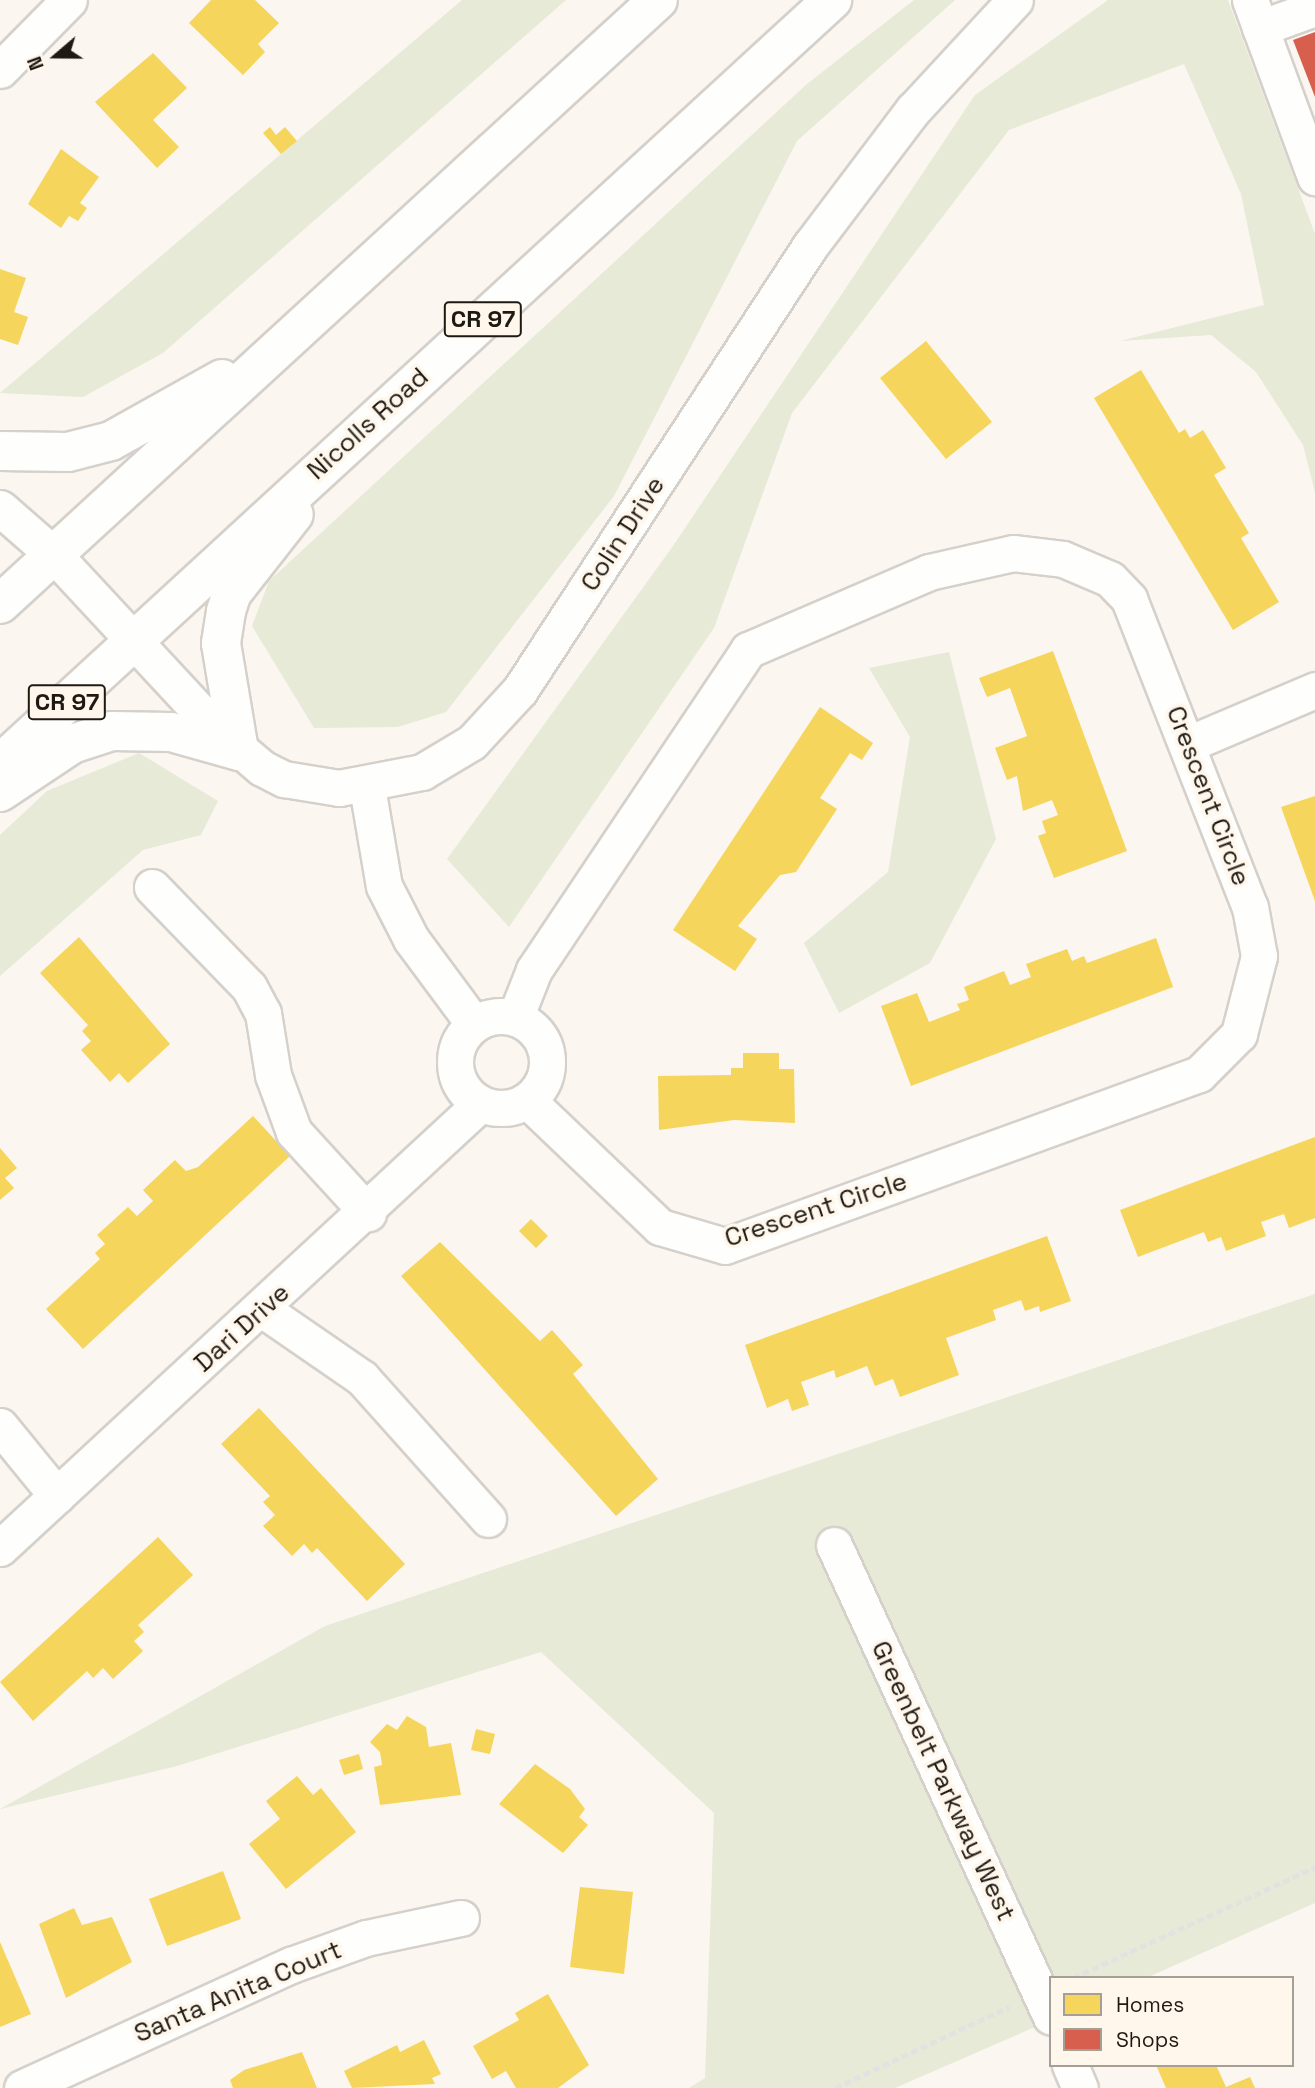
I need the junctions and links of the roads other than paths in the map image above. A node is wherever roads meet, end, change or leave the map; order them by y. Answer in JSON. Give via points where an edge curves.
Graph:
{"nodes":[{"id":1,"x":69,"y":0,"type":"edge"},
{"id":2,"x":658,"y":0,"type":"edge"},
{"id":3,"x":832,"y":0,"type":"edge"},
{"id":4,"x":1015,"y":0,"type":"edge"},
{"id":5,"x":1315,"y":8,"type":"edge"},
{"id":6,"x":1255,"y":14,"type":"edge"},
{"id":7,"x":0,"y":70,"type":"edge"},
{"id":8,"x":1315,"y":177,"type":"edge"},
{"id":9,"x":304,"y":327,"type":"junction"},
{"id":10,"x":0,"y":451,"type":"edge"},
{"id":11,"x":337,"y":452,"type":"junction"},
{"id":12,"x":0,"y":508,"type":"edge"},
{"id":13,"x":55,"y":556,"type":"junction"},
{"id":14,"x":0,"y":604,"type":"edge"},
{"id":15,"x":135,"y":639,"type":"junction"},
{"id":16,"x":1315,"y":690,"type":"edge"},
{"id":17,"x":1188,"y":744,"type":"junction"},
{"id":18,"x":239,"y":751,"type":"junction"},
{"id":19,"x":0,"y":764,"type":"edge"},
{"id":20,"x":367,"y":787,"type":"junction"},
{"id":21,"x":0,"y":792,"type":"edge"},
{"id":22,"x":152,"y":887,"type":"dead end"},
{"id":23,"x":515,"y":1018,"type":"junction"},
{"id":24,"x":474,"y":1024,"type":"junction"},
{"id":25,"x":528,"y":1101,"type":"junction"},
{"id":26,"x":480,"y":1104,"type":"junction"},
{"id":27,"x":368,"y":1213,"type":"junction"},
{"id":28,"x":262,"y":1309,"type":"junction"},
{"id":29,"x":0,"y":1426,"type":"edge"},
{"id":30,"x":57,"y":1496,"type":"junction"},
{"id":31,"x":488,"y":1518,"type":"dead end"},
{"id":32,"x":834,"y":1545,"type":"dead end"},
{"id":33,"x":0,"y":1548,"type":"edge"},
{"id":34,"x":461,"y":1918,"type":"dead end"},
{"id":35,"x":1046,"y":2005,"type":"edge"},
{"id":36,"x":1071,"y":2067,"type":"edge"},
{"id":37,"x":22,"y":2088,"type":"edge"},
{"id":38,"x":1080,"y":2088,"type":"edge"}],
"edges":[{"from":1,"to":7,"type":"street"},
{"from":2,"to":9,"type":"highway"},
{"from":3,"to":11,"type":"highway","name":"Nicolls Road","number":"CR 97"},
{"from":4,"to":20,"type":"street","name":"Colin Drive","via":[[913,110],[818,235],[520,690],[446,760]]},
{"from":5,"to":6,"type":"street"},
{"from":6,"to":8,"type":"street"},
{"from":9,"to":10,"type":"highway","via":[[134,433],[68,452]]},
{"from":9,"to":13,"type":"highway"},
{"from":11,"to":15,"type":"highway","name":"Nicolls Road","number":"CR 97"},
{"from":11,"to":18,"type":"highway","via":[[232,593],[226,611],[221,643]]},
{"from":12,"to":13,"type":"street","name":"Colin Drive"},
{"from":13,"to":14,"type":"highway"},
{"from":13,"to":15,"type":"street","name":"Colin Drive"},
{"from":15,"to":18,"type":"street","name":"Colin Drive"},
{"from":15,"to":19,"type":"highway","name":"Nicolls Road","number":"CR 97"},
{"from":16,"to":17,"type":"street"},
{"from":17,"to":23,"type":"street","name":"Crescent Circle","via":[[1129,599],[1110,579],[1063,559],[1013,553],[967,561],[773,634],[728,673],[534,970]]},
{"from":17,"to":25,"type":"street","name":"Crescent Circle","via":[[1250,907],[1259,956],[1239,1034],[1199,1074],[725,1246],[660,1227]]},
{"from":18,"to":20,"type":"street","name":"Colin Drive","via":[[284,779]]},
{"from":18,"to":21,"type":"highway","via":[[170,732],[112,731],[72,744]]},
{"from":20,"to":24,"type":"street","via":[[384,886],[411,939]]},
{"from":22,"to":27,"type":"street","via":[[249,987],[263,1013],[279,1098],[294,1132]]},
{"from":23,"to":24,"type":"street","via":[[495,1016]]},
{"from":23,"to":25,"type":"street","via":[[534,1029],[548,1057],[545,1078]]},
{"from":24,"to":26,"type":"street","via":[[459,1042],[455,1066],[463,1088]]},
{"from":25,"to":26,"type":"street","via":[[501,1109]]},
{"from":26,"to":27,"type":"street","name":"Dari Drive"},
{"from":27,"to":28,"type":"street","name":"Dari Drive"},
{"from":28,"to":30,"type":"street","name":"Dari Drive"},
{"from":28,"to":31,"type":"street","via":[[362,1378]]},
{"from":29,"to":30,"type":"street"},
{"from":30,"to":33,"type":"street","name":"Dari Drive"},
{"from":32,"to":35,"type":"street","name":"Greenbelt Parkway West"},
{"from":34,"to":37,"type":"street","name":"Santa Anita Court","via":[[366,1938],[291,1965]]},
{"from":36,"to":38,"type":"street"}]}
